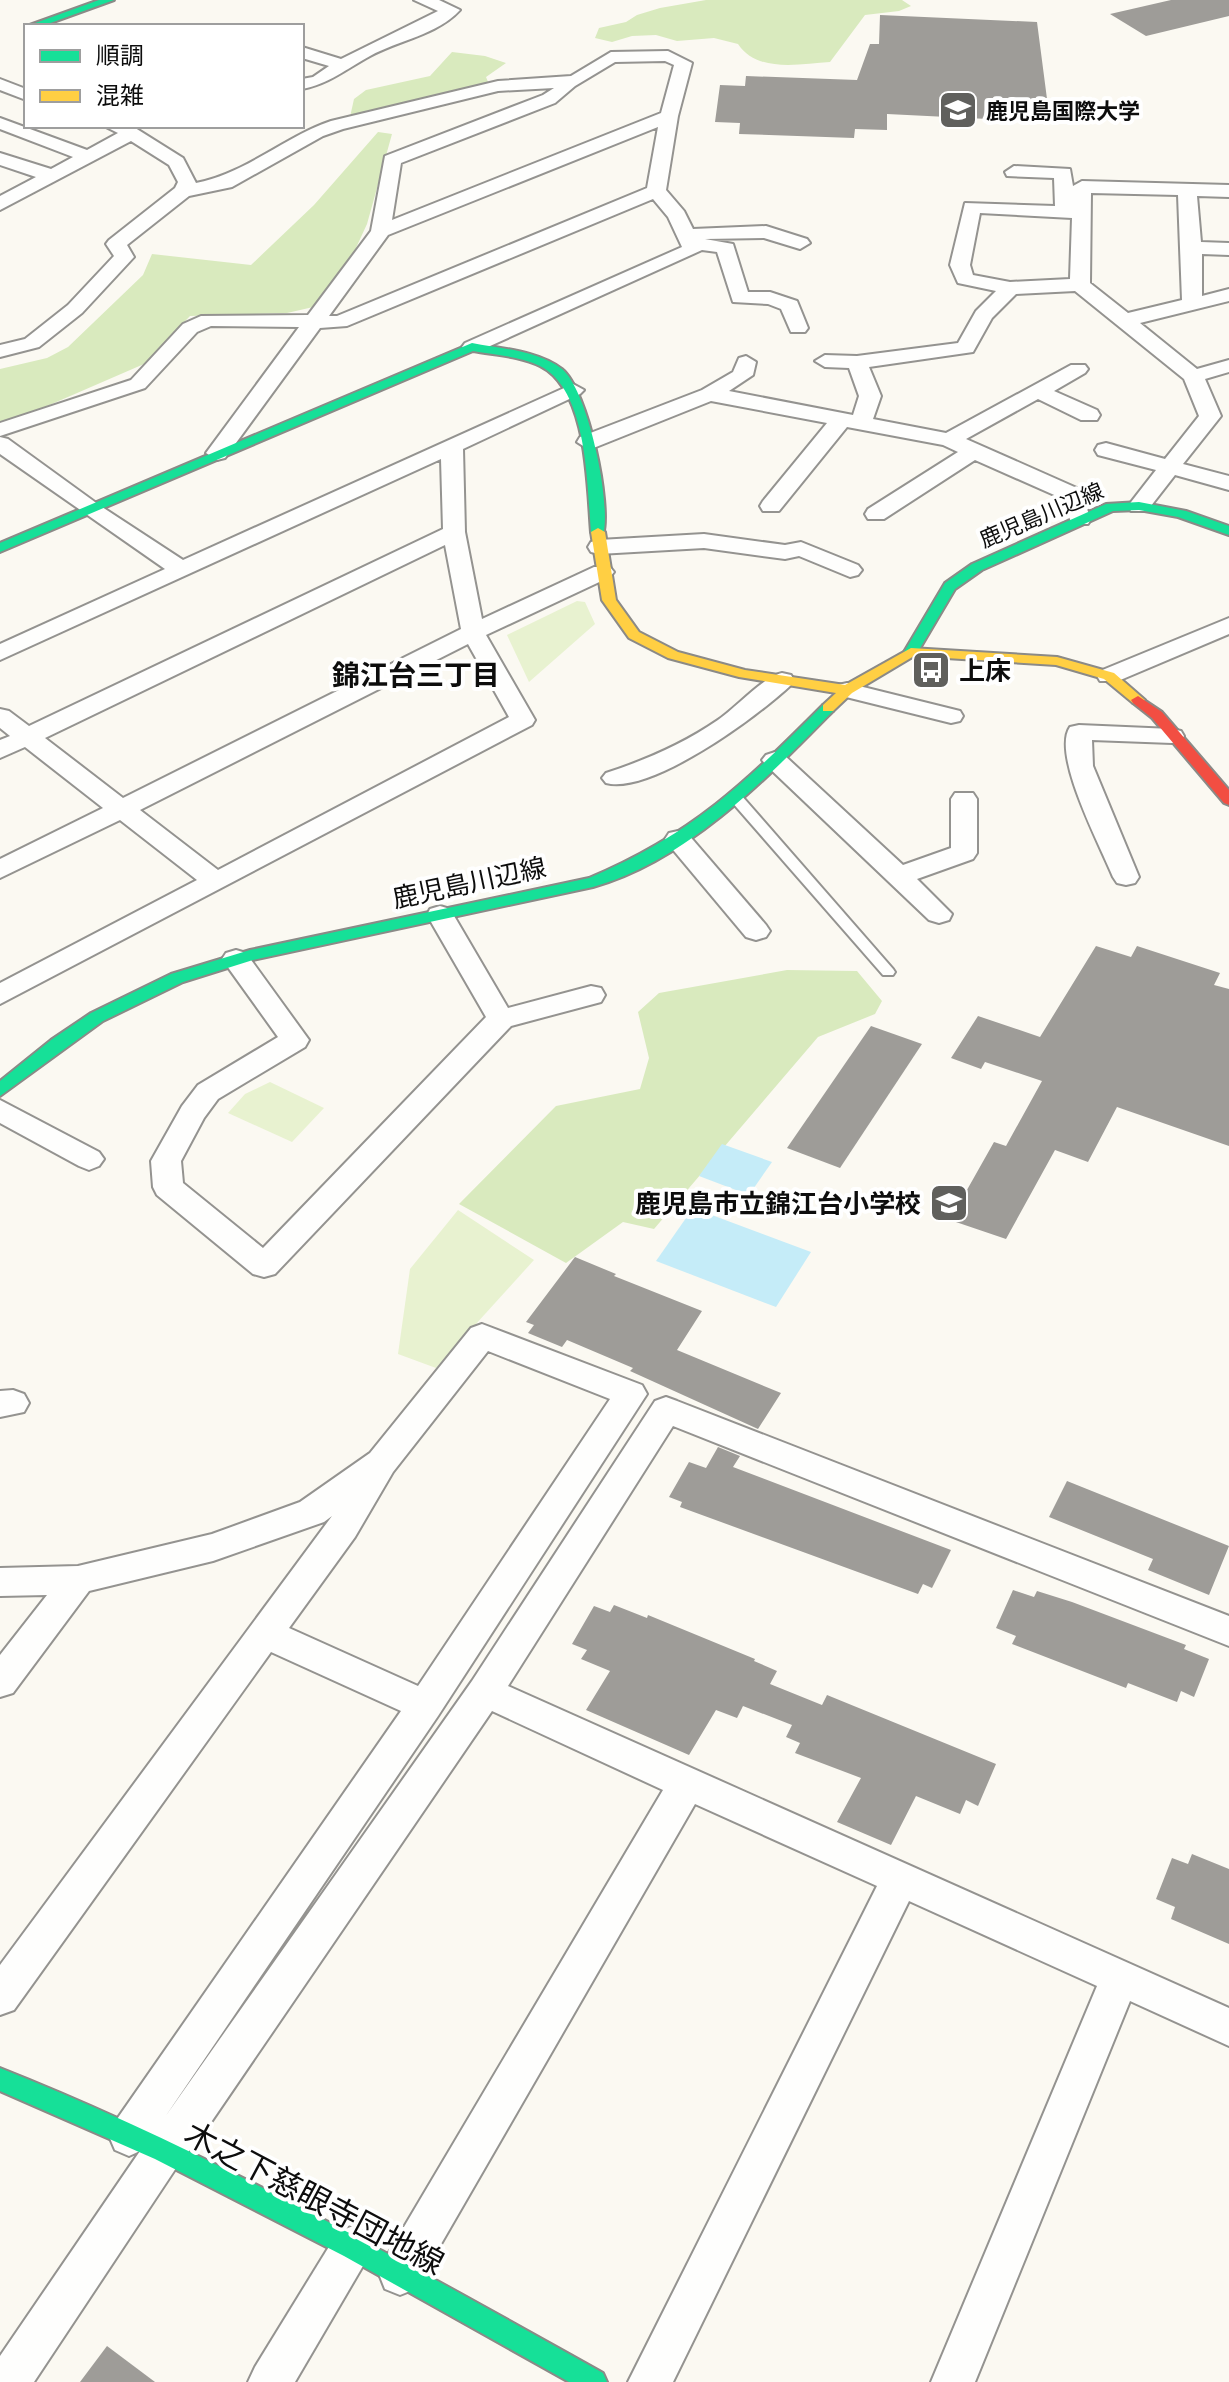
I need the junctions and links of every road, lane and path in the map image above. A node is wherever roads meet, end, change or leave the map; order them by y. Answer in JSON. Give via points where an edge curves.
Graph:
{"nodes":[{"id":1,"x":109,"y":0,"type":"edge"},
{"id":2,"x":422,"y":0,"type":"edge"},
{"id":3,"x":38,"y":24,"type":"edge"},
{"id":4,"x":304,"y":53,"type":"edge"},
{"id":5,"x":343,"y":65,"type":"junction"},
{"id":6,"x":575,"y":81,"type":"junction"},
{"id":7,"x":0,"y":84,"type":"edge"},
{"id":8,"x":304,"y":84,"type":"edge"},
{"id":9,"x":24,"y":92,"type":"edge"},
{"id":10,"x":669,"y":116,"type":"junction"},
{"id":11,"x":0,"y":123,"type":"edge"},
{"id":12,"x":125,"y":129,"type":"edge"},
{"id":13,"x":87,"y":156,"type":"junction"},
{"id":14,"x":0,"y":159,"type":"edge"},
{"id":15,"x":1014,"y":172,"type":"dead end"},
{"id":16,"x":49,"y":175,"type":"junction"},
{"id":17,"x":1187,"y":190,"type":"junction"},
{"id":18,"x":183,"y":191,"type":"junction"},
{"id":19,"x":656,"y":191,"type":"junction"},
{"id":20,"x":1229,"y":191,"type":"edge"},
{"id":21,"x":5,"y":196,"type":"edge"},
{"id":22,"x":1074,"y":212,"type":"junction"},
{"id":23,"x":755,"y":219,"type":"dead end"},
{"id":24,"x":381,"y":231,"type":"junction"},
{"id":25,"x":686,"y":232,"type":"junction"},
{"id":26,"x":800,"y":243,"type":"dead end"},
{"id":27,"x":1192,"y":248,"type":"junction"},
{"id":28,"x":1229,"y":249,"type":"edge"},
{"id":29,"x":1080,"y":285,"type":"junction"},
{"id":30,"x":1010,"y":288,"type":"junction"},
{"id":31,"x":1229,"y":295,"type":"edge"},
{"id":32,"x":1192,"y":303,"type":"junction"},
{"id":33,"x":1122,"y":321,"type":"junction"},
{"id":34,"x":311,"y":322,"type":"junction"},
{"id":35,"x":798,"y":328,"type":"dead end"},
{"id":36,"x":472,"y":347,"type":"junction"},
{"id":37,"x":0,"y":351,"type":"edge"},
{"id":38,"x":825,"y":361,"type":"dead end"},
{"id":39,"x":746,"y":362,"type":"dead end"},
{"id":40,"x":857,"y":362,"type":"junction"},
{"id":41,"x":1229,"y":366,"type":"edge"},
{"id":42,"x":1078,"y":369,"type":"dead end"},
{"id":43,"x":1193,"y":376,"type":"junction"},
{"id":44,"x":573,"y":390,"type":"junction"},
{"id":45,"x":1037,"y":391,"type":"junction"},
{"id":46,"x":709,"y":394,"type":"junction"},
{"id":47,"x":1089,"y":415,"type":"dead end"},
{"id":48,"x":1220,"y":419,"type":"edge"},
{"id":49,"x":850,"y":423,"type":"junction"},
{"id":50,"x":0,"y":430,"type":"edge"},
{"id":51,"x":949,"y":440,"type":"junction"},
{"id":52,"x":588,"y":442,"type":"junction"},
{"id":53,"x":0,"y":444,"type":"edge"},
{"id":54,"x":452,"y":444,"type":"junction"},
{"id":55,"x":1106,"y":450,"type":"dead end"},
{"id":56,"x":974,"y":451,"type":"junction"},
{"id":57,"x":217,"y":453,"type":"junction"},
{"id":58,"x":1170,"y":467,"type":"junction"},
{"id":59,"x":1229,"y":483,"type":"edge"},
{"id":60,"x":771,"y":506,"type":"dead end"},
{"id":61,"x":1139,"y":506,"type":"junction"},
{"id":62,"x":91,"y":510,"type":"junction"},
{"id":63,"x":876,"y":514,"type":"dead end"},
{"id":64,"x":1080,"y":519,"type":"junction"},
{"id":65,"x":1229,"y":531,"type":"edge"},
{"id":66,"x":454,"y":532,"type":"junction"},
{"id":67,"x":599,"y":547,"type":"junction"},
{"id":68,"x":0,"y":548,"type":"edge"},
{"id":69,"x":181,"y":569,"type":"junction"},
{"id":70,"x":850,"y":570,"type":"dead end"},
{"id":71,"x":602,"y":572,"type":"junction"},
{"id":72,"x":1229,"y":625,"type":"edge"},
{"id":73,"x":473,"y":632,"type":"junction"},
{"id":74,"x":911,"y":652,"type":"junction"},
{"id":75,"x":0,"y":653,"type":"edge"},
{"id":76,"x":1109,"y":676,"type":"junction"},
{"id":77,"x":782,"y":680,"type":"junction"},
{"id":78,"x":847,"y":690,"type":"junction"},
{"id":79,"x":0,"y":716,"type":"edge"},
{"id":80,"x":951,"y":716,"type":"dead end"},
{"id":81,"x":1172,"y":736,"type":"junction"},
{"id":82,"x":27,"y":737,"type":"junction"},
{"id":83,"x":0,"y":750,"type":"edge"},
{"id":84,"x":775,"y":760,"type":"junction"},
{"id":85,"x":615,"y":778,"type":"dead end"},
{"id":86,"x":736,"y":798,"type":"junction"},
{"id":87,"x":964,"y":799,"type":"dead end"},
{"id":88,"x":1229,"y":800,"type":"edge"},
{"id":89,"x":120,"y":810,"type":"junction"},
{"id":90,"x":678,"y":839,"type":"junction"},
{"id":91,"x":0,"y":870,"type":"edge"},
{"id":92,"x":898,"y":876,"type":"junction"},
{"id":93,"x":1126,"y":877,"type":"dead end"},
{"id":94,"x":217,"y":882,"type":"junction"},
{"id":95,"x":939,"y":914,"type":"dead end"},
{"id":96,"x":440,"y":915,"type":"junction"},
{"id":97,"x":756,"y":931,"type":"dead end"},
{"id":98,"x":236,"y":959,"type":"junction"},
{"id":99,"x":888,"y":972,"type":"dead end"},
{"id":100,"x":0,"y":995,"type":"edge"},
{"id":101,"x":591,"y":995,"type":"dead end"},
{"id":102,"x":501,"y":1019,"type":"junction"},
{"id":103,"x":0,"y":1090,"type":"edge"},
{"id":104,"x":0,"y":1110,"type":"edge"},
{"id":105,"x":89,"y":1159,"type":"dead end"},
{"id":106,"x":382,"y":1462,"type":"junction"},
{"id":107,"x":78,"y":1580,"type":"junction"},
{"id":108,"x":0,"y":1582,"type":"edge"},
{"id":109,"x":1229,"y":1631,"type":"edge"},
{"id":110,"x":266,"y":1634,"type":"junction"},
{"id":111,"x":0,"y":1682,"type":"edge"},
{"id":112,"x":485,"y":1692,"type":"junction"},
{"id":113,"x":425,"y":1705,"type":"junction"},
{"id":114,"x":687,"y":1783,"type":"junction"},
{"id":115,"x":900,"y":1879,"type":"junction"},
{"id":116,"x":1120,"y":1978,"type":"junction"},
{"id":117,"x":0,"y":1997,"type":"edge"},
{"id":118,"x":1229,"y":2027,"type":"edge"},
{"id":119,"x":0,"y":2079,"type":"edge"},
{"id":120,"x":146,"y":2144,"type":"junction"},
{"id":121,"x":353,"y":2247,"type":"junction"},
{"id":122,"x":400,"y":2274,"type":"junction"},
{"id":123,"x":8,"y":2382,"type":"edge"},
{"id":124,"x":270,"y":2382,"type":"edge"},
{"id":125,"x":594,"y":2382,"type":"edge"},
{"id":126,"x":650,"y":2382,"type":"edge"},
{"id":127,"x":953,"y":2382,"type":"edge"}],
"edges":[{"from":1,"to":3,"type":"street"},
{"from":2,"to":5,"type":"street","via":[[457,8]]},
{"from":4,"to":5,"type":"street"},
{"from":5,"to":8,"type":"street"},
{"from":6,"to":10,"type":"street","via":[[611,57],[668,56],[683,63]]},
{"from":6,"to":18,"type":"street","via":[[498,86],[337,125],[225,183]]},
{"from":6,"to":24,"type":"street","via":[[549,99],[392,160]]},
{"from":7,"to":9,"type":"street"},
{"from":10,"to":19,"type":"street"},
{"from":10,"to":24,"type":"street"},
{"from":11,"to":13,"type":"street"},
{"from":12,"to":13,"type":"street"},
{"from":12,"to":18,"type":"street","via":[[176,162],[187,182]]},
{"from":13,"to":16,"type":"street"},
{"from":14,"to":16,"type":"street"},
{"from":15,"to":22,"type":"street","via":[[1063,173]]},
{"from":16,"to":21,"type":"street"},
{"from":17,"to":20,"type":"street"},
{"from":17,"to":22,"type":"street","via":[[1082,187]]},
{"from":17,"to":27,"type":"street"},
{"from":18,"to":37,"type":"street","via":[[116,244],[124,257],[75,309],[32,343]]},
{"from":19,"to":25,"type":"street"},
{"from":19,"to":34,"type":"street","via":[[340,322]]},
{"from":22,"to":29,"type":"street"},
{"from":22,"to":30,"type":"street","via":[[972,207],[960,265],[965,279]]},
{"from":23,"to":25,"type":"street"},
{"from":24,"to":34,"type":"street"},
{"from":25,"to":26,"type":"street","via":[[766,232]]},
{"from":25,"to":35,"type":"street","via":[[726,248],[740,298],[770,298],[790,305]]},
{"from":25,"to":36,"type":"street","via":[[693,249]]},
{"from":27,"to":28,"type":"street"},
{"from":27,"to":32,"type":"street"},
{"from":29,"to":30,"type":"street"},
{"from":29,"to":33,"type":"street"},
{"from":30,"to":40,"type":"street","via":[[983,315],[966,348]]},
{"from":31,"to":32,"type":"street"},
{"from":32,"to":33,"type":"street"},
{"from":33,"to":43,"type":"street"},
{"from":34,"to":50,"type":"street","via":[[208,320],[190,328],[138,384]]},
{"from":34,"to":57,"type":"street"},
{"from":36,"to":44,"type":"street","via":[[546,363]]},
{"from":36,"to":57,"type":"street"},
{"from":38,"to":40,"type":"street"},
{"from":39,"to":46,"type":"street","via":[[743,375]]},
{"from":40,"to":49,"type":"street","via":[[870,396]]},
{"from":41,"to":43,"type":"street"},
{"from":42,"to":45,"type":"street"},
{"from":43,"to":48,"type":"street"},
{"from":44,"to":52,"type":"street"},
{"from":44,"to":54,"type":"street"},
{"from":45,"to":47,"type":"street"},
{"from":45,"to":51,"type":"street"},
{"from":46,"to":49,"type":"street"},
{"from":46,"to":52,"type":"street"},
{"from":48,"to":58,"type":"street"},
{"from":49,"to":51,"type":"street"},
{"from":49,"to":60,"type":"street"},
{"from":51,"to":56,"type":"street"},
{"from":52,"to":67,"type":"street"},
{"from":53,"to":62,"type":"street"},
{"from":54,"to":66,"type":"street"},
{"from":54,"to":69,"type":"street"},
{"from":55,"to":58,"type":"street"},
{"from":56,"to":63,"type":"street"},
{"from":56,"to":64,"type":"street","via":[[1071,494]]},
{"from":57,"to":62,"type":"street"},
{"from":58,"to":59,"type":"street"},
{"from":58,"to":61,"type":"street"},
{"from":61,"to":64,"type":"street","name":"鹿児島川辺線","via":[[1111,507]]},
{"from":61,"to":65,"type":"street","name":"鹿児島川辺線"},
{"from":62,"to":68,"type":"street"},
{"from":62,"to":69,"type":"street"},
{"from":64,"to":74,"type":"street","name":"鹿児島川辺線","via":[[977,567],[950,586]]},
{"from":66,"to":73,"type":"street"},
{"from":66,"to":82,"type":"street"},
{"from":67,"to":70,"type":"street","via":[[704,541],[785,552],[801,549]]},
{"from":67,"to":71,"type":"street"},
{"from":69,"to":75,"type":"street"},
{"from":71,"to":73,"type":"street"},
{"from":71,"to":77,"type":"street","via":[[609,600],[634,635],[673,655]]},
{"from":72,"to":76,"type":"street"},
{"from":73,"to":89,"type":"street"},
{"from":73,"to":94,"type":"street","via":[[523,720]]},
{"from":74,"to":76,"type":"street","via":[[1057,661]]},
{"from":74,"to":78,"type":"street","name":"鹿児島川辺線"},
{"from":76,"to":81,"type":"street","via":[[1157,715]]},
{"from":77,"to":78,"type":"street"},
{"from":77,"to":85,"type":"street","via":[[757,704],[672,759]]},
{"from":78,"to":80,"type":"street"},
{"from":78,"to":84,"type":"street","name":"鹿児島川辺線"},
{"from":79,"to":82,"type":"street"},
{"from":81,"to":88,"type":"street"},
{"from":81,"to":93,"type":"street","via":[[1079,732],[1080,766]]},
{"from":82,"to":83,"type":"street"},
{"from":82,"to":89,"type":"street"},
{"from":84,"to":86,"type":"street","name":"鹿児島川辺線"},
{"from":84,"to":92,"type":"street"},
{"from":86,"to":90,"type":"street","name":"鹿児島川辺線"},
{"from":86,"to":99,"type":"lane"},
{"from":87,"to":92,"type":"street","via":[[964,853]]},
{"from":89,"to":91,"type":"street"},
{"from":89,"to":94,"type":"street"},
{"from":90,"to":96,"type":"street","name":"鹿児島川辺線","via":[[593,882]]},
{"from":90,"to":97,"type":"street"},
{"from":92,"to":95,"type":"street"},
{"from":94,"to":100,"type":"street"},
{"from":96,"to":98,"type":"street","name":"鹿児島川辺線"},
{"from":96,"to":102,"type":"street"},
{"from":98,"to":102,"type":"street","via":[[295,1040],[208,1092],[166,1161],[168,1187],[264,1266]]},
{"from":98,"to":103,"type":"street","name":"鹿児島川辺線","via":[[121,1004],[57,1044]]},
{"from":101,"to":102,"type":"street"},
{"from":104,"to":105,"type":"street"},
{"from":106,"to":107,"type":"street","via":[[312,1512],[213,1547]]},
{"from":106,"to":110,"type":"street","via":[[343,1527]]},
{"from":106,"to":113,"type":"street","via":[[482,1336],[631,1394]]},
{"from":107,"to":108,"type":"street"},
{"from":107,"to":111,"type":"street"},
{"from":109,"to":112,"type":"street","via":[[666,1410]]},
{"from":110,"to":113,"type":"street"},
{"from":110,"to":117,"type":"street"},
{"from":112,"to":114,"type":"street"},
{"from":112,"to":120,"type":"street","via":[[191,2117]]},
{"from":113,"to":120,"type":"street"},
{"from":114,"to":115,"type":"street"},
{"from":114,"to":122,"type":"street"},
{"from":115,"to":116,"type":"street"},
{"from":115,"to":126,"type":"street"},
{"from":116,"to":118,"type":"street"},
{"from":116,"to":127,"type":"street"},
{"from":119,"to":120,"type":"street","name":"木之下慈眼寺団地線"},
{"from":120,"to":121,"type":"street","name":"木之下慈眼寺団地線"},
{"from":120,"to":123,"type":"street"},
{"from":121,"to":122,"type":"street","name":"木之下慈眼寺団地線"},
{"from":121,"to":124,"type":"street"},
{"from":122,"to":125,"type":"street","name":"木之下慈眼寺団地線"}]}
